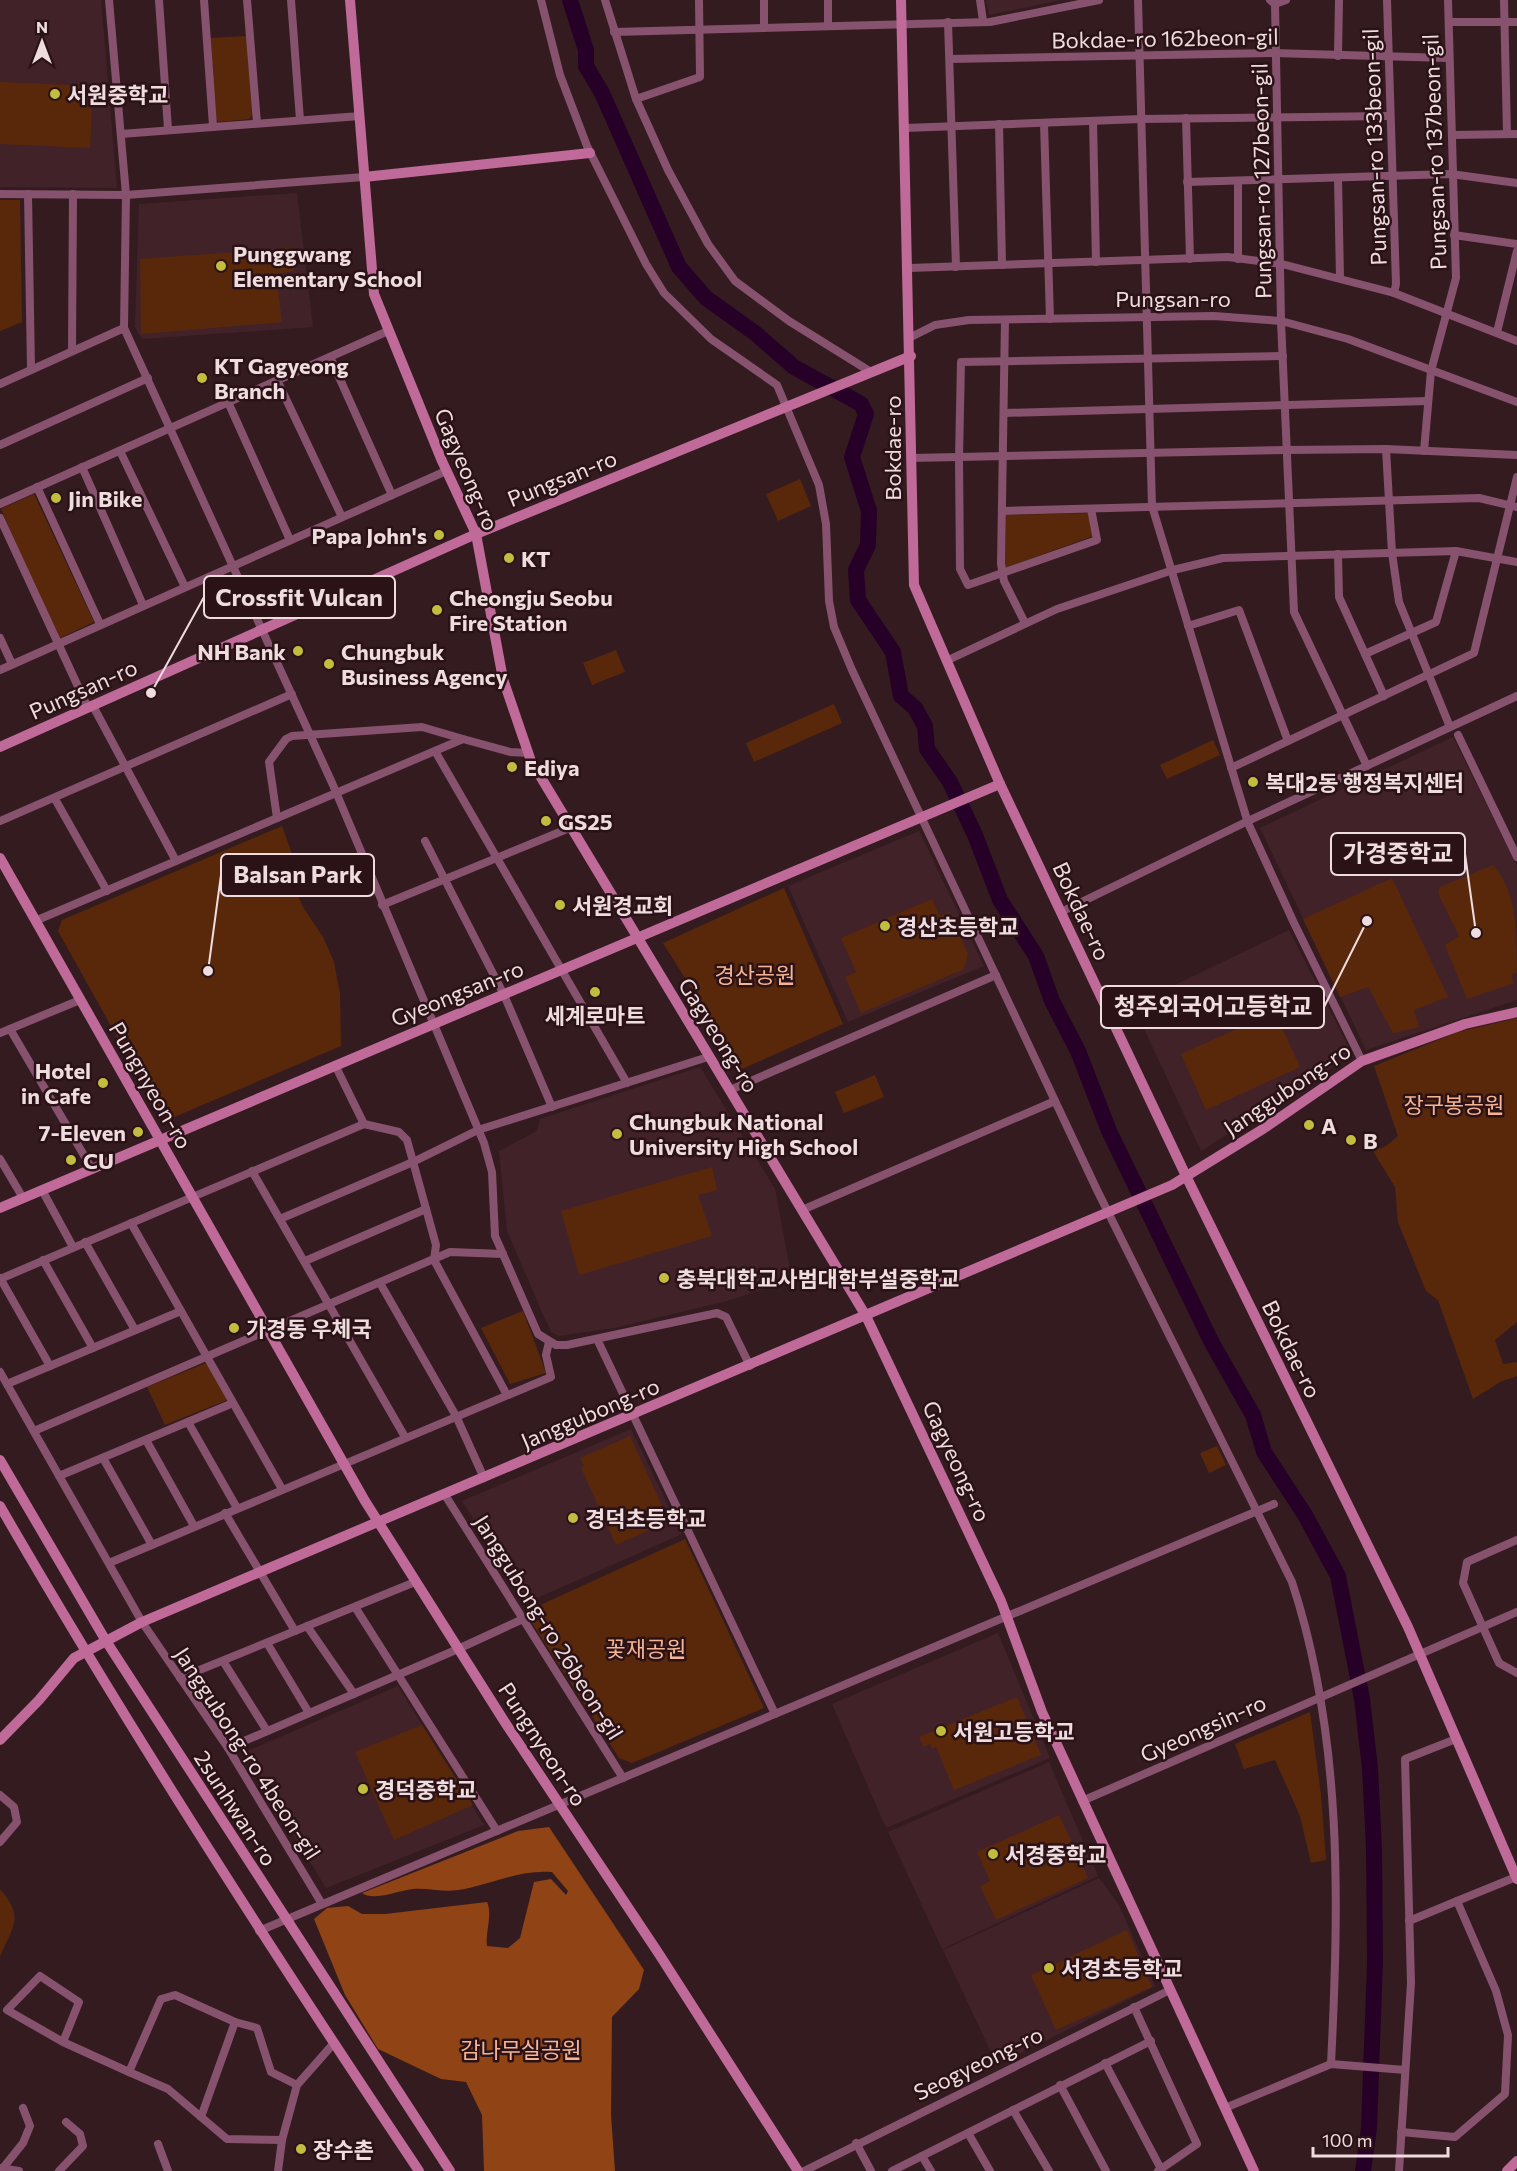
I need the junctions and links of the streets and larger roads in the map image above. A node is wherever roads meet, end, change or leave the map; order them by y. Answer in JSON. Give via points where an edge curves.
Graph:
{"nodes":[{"id":1,"x":109,"y":0,"type":"edge"},
{"id":2,"x":159,"y":0,"type":"edge"},
{"id":3,"x":204,"y":0,"type":"edge"},
{"id":4,"x":248,"y":0,"type":"edge"},
{"id":5,"x":291,"y":0,"type":"edge"},
{"id":6,"x":350,"y":0,"type":"edge"},
{"id":7,"x":541,"y":0,"type":"edge"},
{"id":8,"x":605,"y":0,"type":"edge"},
{"id":9,"x":699,"y":0,"type":"edge"},
{"id":10,"x":764,"y":0,"type":"edge"},
{"id":11,"x":828,"y":0,"type":"edge"},
{"id":12,"x":902,"y":0,"type":"edge"},
{"id":13,"x":980,"y":0,"type":"edge"},
{"id":14,"x":1099,"y":0,"type":"edge"},
{"id":15,"x":1138,"y":0,"type":"edge"},
{"id":16,"x":1286,"y":0,"type":"edge"},
{"id":17,"x":1339,"y":0,"type":"edge"},
{"id":18,"x":1387,"y":0,"type":"edge"},
{"id":19,"x":1448,"y":0,"type":"edge"},
{"id":20,"x":1504,"y":0,"type":"edge"},
{"id":21,"x":1272,"y":2,"type":"edge"},
{"id":22,"x":983,"y":21,"type":"junction"},
{"id":23,"x":948,"y":22,"type":"junction"},
{"id":24,"x":1449,"y":22,"type":"junction"},
{"id":25,"x":1504,"y":22,"type":"junction"},
{"id":26,"x":1517,"y":22,"type":"edge"},
{"id":27,"x":902,"y":24,"type":"junction"},
{"id":28,"x":828,"y":26,"type":"junction"},
{"id":29,"x":764,"y":28,"type":"junction"},
{"id":30,"x":700,"y":30,"type":"junction"},
{"id":31,"x":614,"y":32,"type":"junction"},
{"id":32,"x":1276,"y":53,"type":"junction"},
{"id":33,"x":1140,"y":55,"type":"junction"},
{"id":34,"x":1338,"y":56,"type":"junction"},
{"id":35,"x":1389,"y":58,"type":"junction"},
{"id":36,"x":1448,"y":58,"type":"junction"},
{"id":37,"x":950,"y":59,"type":"junction"},
{"id":38,"x":636,"y":99,"type":"junction"},
{"id":39,"x":360,"y":116,"type":"junction"},
{"id":40,"x":1390,"y":116,"type":"junction"},
{"id":41,"x":1278,"y":117,"type":"junction"},
{"id":42,"x":1186,"y":118,"type":"junction"},
{"id":43,"x":1141,"y":119,"type":"junction"},
{"id":44,"x":300,"y":120,"type":"junction"},
{"id":45,"x":1093,"y":121,"type":"junction"},
{"id":46,"x":257,"y":123,"type":"junction"},
{"id":47,"x":1044,"y":123,"type":"junction"},
{"id":48,"x":999,"y":124,"type":"junction"},
{"id":49,"x":213,"y":126,"type":"junction"},
{"id":50,"x":954,"y":126,"type":"junction"},
{"id":51,"x":905,"y":128,"type":"junction"},
{"id":52,"x":168,"y":129,"type":"junction"},
{"id":53,"x":121,"y":134,"type":"junction"},
{"id":54,"x":1508,"y":134,"type":"junction"},
{"id":55,"x":1517,"y":134,"type":"edge"},
{"id":56,"x":1452,"y":135,"type":"junction"},
{"id":57,"x":590,"y":153,"type":"junction"},
{"id":58,"x":1451,"y":174,"type":"junction"},
{"id":59,"x":1392,"y":176,"type":"junction"},
{"id":60,"x":364,"y":177,"type":"junction"},
{"id":61,"x":1338,"y":178,"type":"junction"},
{"id":62,"x":1279,"y":180,"type":"junction"},
{"id":63,"x":1238,"y":181,"type":"junction"},
{"id":64,"x":1187,"y":182,"type":"junction"},
{"id":65,"x":1517,"y":183,"type":"edge"},
{"id":66,"x":0,"y":194,"type":"edge"},
{"id":67,"x":28,"y":194,"type":"junction"},
{"id":68,"x":73,"y":194,"type":"junction"},
{"id":69,"x":126,"y":195,"type":"junction"},
{"id":70,"x":1454,"y":235,"type":"junction"},
{"id":71,"x":1517,"y":244,"type":"edge"},
{"id":72,"x":1517,"y":251,"type":"edge"},
{"id":73,"x":1190,"y":258,"type":"junction"},
{"id":74,"x":1238,"y":258,"type":"junction"},
{"id":75,"x":1143,"y":259,"type":"junction"},
{"id":76,"x":1096,"y":262,"type":"junction"},
{"id":77,"x":1048,"y":264,"type":"junction"},
{"id":78,"x":1282,"y":264,"type":"junction"},
{"id":79,"x":1002,"y":265,"type":"junction"},
{"id":80,"x":956,"y":267,"type":"junction"},
{"id":81,"x":909,"y":268,"type":"junction"},
{"id":82,"x":1340,"y":279,"type":"junction"},
{"id":83,"x":1394,"y":293,"type":"junction"},
{"id":84,"x":1446,"y":311,"type":"junction"},
{"id":85,"x":1146,"y":316,"type":"junction"},
{"id":86,"x":1050,"y":319,"type":"junction"},
{"id":87,"x":1005,"y":320,"type":"junction"},
{"id":88,"x":1281,"y":321,"type":"junction"},
{"id":89,"x":124,"y":328,"type":"junction"},
{"id":90,"x":388,"y":331,"type":"junction"},
{"id":91,"x":1497,"y":332,"type":"junction"},
{"id":92,"x":911,"y":338,"type":"junction"},
{"id":93,"x":1517,"y":341,"type":"edge"},
{"id":94,"x":72,"y":350,"type":"junction"},
{"id":95,"x":911,"y":356,"type":"junction"},
{"id":96,"x":1283,"y":356,"type":"junction"},
{"id":97,"x":330,"y":357,"type":"junction"},
{"id":98,"x":1146,"y":357,"type":"junction"},
{"id":99,"x":1004,"y":360,"type":"junction"},
{"id":100,"x":32,"y":369,"type":"junction"},
{"id":101,"x":1431,"y":371,"type":"junction"},
{"id":102,"x":867,"y":374,"type":"junction"},
{"id":103,"x":148,"y":378,"type":"junction"},
{"id":104,"x":277,"y":380,"type":"junction"},
{"id":105,"x":0,"y":384,"type":"edge"},
{"id":106,"x":1428,"y":401,"type":"junction"},
{"id":107,"x":228,"y":402,"type":"junction"},
{"id":108,"x":1517,"y":402,"type":"edge"},
{"id":109,"x":1285,"y":403,"type":"junction"},
{"id":110,"x":788,"y":407,"type":"junction"},
{"id":111,"x":1148,"y":408,"type":"junction"},
{"id":112,"x":1004,"y":413,"type":"junction"},
{"id":113,"x":171,"y":428,"type":"junction"},
{"id":114,"x":0,"y":445,"type":"edge"},
{"id":115,"x":1386,"y":449,"type":"junction"},
{"id":116,"x":1287,"y":450,"type":"junction"},
{"id":117,"x":120,"y":451,"type":"junction"},
{"id":118,"x":1424,"y":451,"type":"junction"},
{"id":119,"x":1149,"y":454,"type":"junction"},
{"id":120,"x":1517,"y":455,"type":"edge"},
{"id":121,"x":1003,"y":457,"type":"junction"},
{"id":122,"x":911,"y":458,"type":"junction"},
{"id":123,"x":959,"y":458,"type":"junction"},
{"id":124,"x":82,"y":467,"type":"junction"},
{"id":125,"x":446,"y":471,"type":"junction"},
{"id":126,"x":1517,"y":477,"type":"edge"},
{"id":127,"x":37,"y":487,"type":"junction"},
{"id":128,"x":392,"y":495,"type":"junction"},
{"id":129,"x":1390,"y":499,"type":"junction"},
{"id":130,"x":1289,"y":501,"type":"junction"},
{"id":131,"x":0,"y":504,"type":"edge"},
{"id":132,"x":1152,"y":506,"type":"junction"},
{"id":133,"x":1513,"y":506,"type":"edge"},
{"id":134,"x":1091,"y":509,"type":"junction"},
{"id":135,"x":1002,"y":511,"type":"junction"},
{"id":136,"x":342,"y":517,"type":"junction"},
{"id":137,"x":0,"y":518,"type":"edge"},
{"id":138,"x":476,"y":534,"type":"junction"},
{"id":139,"x":290,"y":540,"type":"junction"},
{"id":140,"x":1456,"y":551,"type":"junction"},
{"id":141,"x":1392,"y":553,"type":"junction"},
{"id":142,"x":1338,"y":554,"type":"junction"},
{"id":143,"x":1291,"y":555,"type":"junction"},
{"id":144,"x":1496,"y":557,"type":"junction"},
{"id":145,"x":1517,"y":562,"type":"edge"},
{"id":146,"x":233,"y":565,"type":"junction"},
{"id":147,"x":1173,"y":570,"type":"junction"},
{"id":148,"x":1002,"y":574,"type":"junction"},
{"id":149,"x":185,"y":587,"type":"junction"},
{"id":150,"x":143,"y":605,"type":"junction"},
{"id":151,"x":1025,"y":623,"type":"junction"},
{"id":152,"x":100,"y":624,"type":"junction"},
{"id":153,"x":1188,"y":626,"type":"junction"},
{"id":154,"x":262,"y":630,"type":"junction"},
{"id":155,"x":1410,"y":633,"type":"junction"},
{"id":156,"x":0,"y":638,"type":"edge"},
{"id":157,"x":56,"y":644,"type":"junction"},
{"id":158,"x":1365,"y":654,"type":"junction"},
{"id":159,"x":946,"y":661,"type":"junction"},
{"id":160,"x":12,"y":664,"type":"junction"},
{"id":161,"x":0,"y":670,"type":"edge"},
{"id":162,"x":1428,"y":675,"type":"junction"},
{"id":163,"x":292,"y":694,"type":"junction"},
{"id":164,"x":1384,"y":696,"type":"junction"},
{"id":165,"x":1517,"y":696,"type":"edge"},
{"id":166,"x":91,"y":707,"type":"junction"},
{"id":167,"x":1343,"y":715,"type":"junction"},
{"id":168,"x":1450,"y":727,"type":"junction"},
{"id":169,"x":310,"y":735,"type":"junction"},
{"id":170,"x":1458,"y":735,"type":"dead end"},
{"id":171,"x":463,"y":739,"type":"junction"},
{"id":172,"x":1288,"y":741,"type":"junction"},
{"id":173,"x":0,"y":747,"type":"edge"},
{"id":174,"x":435,"y":751,"type":"junction"},
{"id":175,"x":528,"y":753,"type":"junction"},
{"id":176,"x":1367,"y":766,"type":"junction"},
{"id":177,"x":125,"y":767,"type":"junction"},
{"id":178,"x":1232,"y":768,"type":"junction"},
{"id":179,"x":1000,"y":784,"type":"junction"},
{"id":180,"x":335,"y":794,"type":"junction"},
{"id":181,"x":55,"y":799,"type":"junction"},
{"id":182,"x":926,"y":816,"type":"junction"},
{"id":183,"x":277,"y":818,"type":"junction"},
{"id":184,"x":0,"y":821,"type":"edge"},
{"id":185,"x":1248,"y":821,"type":"junction"},
{"id":186,"x":572,"y":827,"type":"junction"},
{"id":187,"x":425,"y":841,"type":"dead end"},
{"id":188,"x":1517,"y":857,"type":"edge"},
{"id":189,"x":0,"y":858,"type":"edge"},
{"id":190,"x":496,"y":859,"type":"junction"},
{"id":191,"x":176,"y":861,"type":"junction"},
{"id":192,"x":445,"y":879,"type":"junction"},
{"id":193,"x":106,"y":891,"type":"junction"},
{"id":194,"x":382,"y":905,"type":"junction"},
{"id":195,"x":1061,"y":912,"type":"junction"},
{"id":196,"x":35,"y":921,"type":"junction"},
{"id":197,"x":637,"y":940,"type":"junction"},
{"id":198,"x":560,"y":972,"type":"junction"},
{"id":199,"x":996,"y":975,"type":"junction"},
{"id":200,"x":504,"y":995,"type":"junction"},
{"id":201,"x":80,"y":1000,"type":"junction"},
{"id":202,"x":1517,"y":1012,"type":"edge"},
{"id":203,"x":434,"y":1024,"type":"junction"},
{"id":204,"x":10,"y":1029,"type":"junction"},
{"id":205,"x":0,"y":1033,"type":"edge"},
{"id":206,"x":708,"y":1057,"type":"junction"},
{"id":207,"x":1362,"y":1061,"type":"junction"},
{"id":208,"x":335,"y":1065,"type":"junction"},
{"id":209,"x":627,"y":1083,"type":"junction"},
{"id":210,"x":730,"y":1090,"type":"junction"},
{"id":211,"x":1055,"y":1101,"type":"junction"},
{"id":212,"x":552,"y":1107,"type":"junction"},
{"id":213,"x":364,"y":1124,"type":"junction"},
{"id":214,"x":478,"y":1130,"type":"junction"},
{"id":215,"x":160,"y":1140,"type":"junction"},
{"id":216,"x":0,"y":1159,"type":"edge"},
{"id":217,"x":413,"y":1162,"type":"junction"},
{"id":218,"x":92,"y":1168,"type":"junction"},
{"id":219,"x":252,"y":1171,"type":"junction"},
{"id":220,"x":1187,"y":1178,"type":"junction"},
{"id":221,"x":42,"y":1190,"type":"junction"},
{"id":222,"x":192,"y":1197,"type":"junction"},
{"id":223,"x":23,"y":1198,"type":"junction"},
{"id":224,"x":0,"y":1208,"type":"edge"},
{"id":225,"x":426,"y":1209,"type":"junction"},
{"id":226,"x":802,"y":1210,"type":"junction"},
{"id":227,"x":1110,"y":1213,"type":"junction"},
{"id":228,"x":280,"y":1219,"type":"junction"},
{"id":229,"x":131,"y":1223,"type":"junction"},
{"id":230,"x":85,"y":1242,"type":"junction"},
{"id":231,"x":74,"y":1247,"type":"junction"},
{"id":232,"x":503,"y":1254,"type":"junction"},
{"id":233,"x":44,"y":1260,"type":"junction"},
{"id":234,"x":434,"y":1260,"type":"junction"},
{"id":235,"x":305,"y":1261,"type":"junction"},
{"id":236,"x":0,"y":1278,"type":"edge"},
{"id":237,"x":380,"y":1283,"type":"junction"},
{"id":238,"x":329,"y":1305,"type":"junction"},
{"id":239,"x":181,"y":1311,"type":"junction"},
{"id":240,"x":866,"y":1316,"type":"junction"},
{"id":241,"x":135,"y":1330,"type":"junction"},
{"id":242,"x":268,"y":1331,"type":"junction"},
{"id":243,"x":597,"y":1339,"type":"junction"},
{"id":244,"x":549,"y":1342,"type":"junction"},
{"id":245,"x":93,"y":1348,"type":"junction"},
{"id":246,"x":207,"y":1357,"type":"junction"},
{"id":247,"x":50,"y":1366,"type":"junction"},
{"id":248,"x":750,"y":1366,"type":"junction"},
{"id":249,"x":0,"y":1371,"type":"edge"},
{"id":250,"x":7,"y":1384,"type":"junction"},
{"id":251,"x":507,"y":1395,"type":"junction"},
{"id":252,"x":233,"y":1403,"type":"junction"},
{"id":253,"x":456,"y":1416,"type":"junction"},
{"id":254,"x":633,"y":1416,"type":"junction"},
{"id":255,"x":188,"y":1422,"type":"junction"},
{"id":256,"x":34,"y":1431,"type":"junction"},
{"id":257,"x":405,"y":1437,"type":"junction"},
{"id":258,"x":146,"y":1440,"type":"junction"},
{"id":259,"x":103,"y":1458,"type":"junction"},
{"id":260,"x":0,"y":1460,"type":"edge"},
{"id":261,"x":344,"y":1463,"type":"junction"},
{"id":262,"x":59,"y":1476,"type":"junction"},
{"id":263,"x":484,"y":1478,"type":"junction"},
{"id":264,"x":282,"y":1489,"type":"junction"},
{"id":265,"x":445,"y":1495,"type":"junction"},
{"id":266,"x":1274,"y":1504,"type":"dead end"},
{"id":267,"x":0,"y":1506,"type":"edge"},
{"id":268,"x":237,"y":1508,"type":"junction"},
{"id":269,"x":1256,"y":1512,"type":"junction"},
{"id":270,"x":225,"y":1513,"type":"junction"},
{"id":271,"x":379,"y":1522,"type":"junction"},
{"id":272,"x":194,"y":1526,"type":"junction"},
{"id":273,"x":1517,"y":1540,"type":"edge"},
{"id":274,"x":152,"y":1545,"type":"junction"},
{"id":275,"x":109,"y":1563,"type":"junction"},
{"id":276,"x":258,"y":1573,"type":"junction"},
{"id":277,"x":415,"y":1582,"type":"junction"},
{"id":278,"x":355,"y":1606,"type":"junction"},
{"id":279,"x":1517,"y":1612,"type":"edge"},
{"id":280,"x":1006,"y":1616,"type":"junction"},
{"id":281,"x":523,"y":1619,"type":"junction"},
{"id":282,"x":142,"y":1622,"type":"junction"},
{"id":283,"x":307,"y":1626,"type":"junction"},
{"id":284,"x":1483,"y":1627,"type":"junction"},
{"id":285,"x":295,"y":1631,"type":"junction"},
{"id":286,"x":106,"y":1641,"type":"junction"},
{"id":287,"x":267,"y":1643,"type":"junction"},
{"id":288,"x":458,"y":1649,"type":"junction"},
{"id":289,"x":85,"y":1652,"type":"junction"},
{"id":290,"x":1419,"y":1653,"type":"junction"},
{"id":291,"x":223,"y":1661,"type":"junction"},
{"id":292,"x":1517,"y":1673,"type":"edge"},
{"id":293,"x":399,"y":1675,"type":"junction"},
{"id":294,"x":180,"y":1678,"type":"junction"},
{"id":295,"x":354,"y":1694,"type":"junction"},
{"id":296,"x":1320,"y":1697,"type":"junction"},
{"id":297,"x":309,"y":1713,"type":"junction"},
{"id":298,"x":775,"y":1714,"type":"junction"},
{"id":299,"x":267,"y":1731,"type":"junction"},
{"id":300,"x":1456,"y":1739,"type":"junction"},
{"id":301,"x":0,"y":1740,"type":"edge"},
{"id":302,"x":228,"y":1748,"type":"junction"},
{"id":303,"x":623,"y":1778,"type":"junction"},
{"id":304,"x":0,"y":1795,"type":"edge"},
{"id":305,"x":1082,"y":1801,"type":"junction"},
{"id":306,"x":559,"y":1805,"type":"junction"},
{"id":307,"x":497,"y":1831,"type":"junction"},
{"id":308,"x":0,"y":1842,"type":"edge"},
{"id":309,"x":1517,"y":1878,"type":"edge"},
{"id":310,"x":1457,"y":1901,"type":"junction"},
{"id":311,"x":322,"y":1904,"type":"junction"},
{"id":312,"x":285,"y":1920,"type":"junction"},
{"id":313,"x":1409,"y":1921,"type":"junction"},
{"id":314,"x":259,"y":1931,"type":"junction"},
{"id":315,"x":1170,"y":1990,"type":"junction"},
{"id":316,"x":1134,"y":2007,"type":"junction"},
{"id":317,"x":235,"y":2022,"type":"junction"},
{"id":318,"x":63,"y":2042,"type":"junction"},
{"id":319,"x":1151,"y":2042,"type":"junction"},
{"id":320,"x":334,"y":2043,"type":"junction"},
{"id":321,"x":1105,"y":2063,"type":"junction"},
{"id":322,"x":1331,"y":2064,"type":"junction"},
{"id":323,"x":1405,"y":2070,"type":"junction"},
{"id":324,"x":129,"y":2072,"type":"junction"},
{"id":325,"x":297,"y":2085,"type":"junction"},
{"id":326,"x":1060,"y":2085,"type":"junction"},
{"id":327,"x":23,"y":2108,"type":"dead end"},
{"id":328,"x":1225,"y":2108,"type":"junction"},
{"id":329,"x":1013,"y":2110,"type":"junction"},
{"id":330,"x":201,"y":2117,"type":"junction"},
{"id":331,"x":66,"y":2122,"type":"dead end"},
{"id":332,"x":1401,"y":2132,"type":"junction"},
{"id":333,"x":968,"y":2133,"type":"junction"},
{"id":334,"x":282,"y":2140,"type":"junction"},
{"id":335,"x":158,"y":2144,"type":"dead end"},
{"id":336,"x":856,"y":2144,"type":"junction"},
{"id":337,"x":922,"y":2156,"type":"junction"},
{"id":338,"x":1517,"y":2161,"type":"edge"},
{"id":339,"x":1,"y":2168,"type":"edge"},
{"id":340,"x":1160,"y":2170,"type":"edge"},
{"id":341,"x":19,"y":2171,"type":"edge"},
{"id":342,"x":59,"y":2171,"type":"edge"},
{"id":343,"x":168,"y":2171,"type":"edge"},
{"id":344,"x":278,"y":2171,"type":"edge"},
{"id":345,"x":419,"y":2171,"type":"edge"},
{"id":346,"x":450,"y":2171,"type":"edge"},
{"id":347,"x":798,"y":2171,"type":"edge"},
{"id":348,"x":804,"y":2171,"type":"edge"},
{"id":349,"x":871,"y":2171,"type":"edge"},
{"id":350,"x":892,"y":2171,"type":"edge"},
{"id":351,"x":931,"y":2171,"type":"edge"},
{"id":352,"x":990,"y":2171,"type":"edge"},
{"id":353,"x":1049,"y":2171,"type":"edge"},
{"id":354,"x":1106,"y":2171,"type":"edge"},
{"id":355,"x":1254,"y":2171,"type":"edge"},
{"id":356,"x":1399,"y":2171,"type":"edge"},
{"id":357,"x":1507,"y":2171,"type":"edge"}],
"edges":[{"from":1,"to":53,"type":"street"},
{"from":2,"to":52,"type":"street"},
{"from":3,"to":49,"type":"street"},
{"from":4,"to":46,"type":"street"},
{"from":5,"to":44,"type":"street"},
{"from":6,"to":39,"type":"street","name":"Gagyeong-ro"},
{"from":7,"to":57,"type":"street","via":[[560,75]]},
{"from":8,"to":31,"type":"street"},
{"from":9,"to":30,"type":"street"},
{"from":10,"to":29,"type":"street"},
{"from":11,"to":28,"type":"street"},
{"from":12,"to":27,"type":"street","name":"Bokdae-ro"},
{"from":13,"to":22,"type":"street"},
{"from":14,"to":22,"type":"street"},
{"from":15,"to":33,"type":"street"},
{"from":16,"to":21,"type":"street"},
{"from":17,"to":34,"type":"street"},
{"from":18,"to":35,"type":"street","name":"Pungsan-ro 133beon-gil"},
{"from":19,"to":24,"type":"street","name":"Pungsan-ro 137beon-gil"},
{"from":20,"to":25,"type":"street"},
{"from":21,"to":32,"type":"street","name":"Pungsan-ro 127beon-gil"},
{"from":22,"to":23,"type":"street"},
{"from":23,"to":27,"type":"street"},
{"from":23,"to":37,"type":"street"},
{"from":24,"to":25,"type":"street"},
{"from":24,"to":36,"type":"street","name":"Pungsan-ro 137beon-gil"},
{"from":25,"to":26,"type":"street"},
{"from":25,"to":54,"type":"street"},
{"from":27,"to":28,"type":"street"},
{"from":27,"to":51,"type":"street","name":"Bokdae-ro"},
{"from":28,"to":29,"type":"street"},
{"from":29,"to":30,"type":"street"},
{"from":30,"to":31,"type":"street"},
{"from":30,"to":38,"type":"street","via":[[700,77]]},
{"from":31,"to":38,"type":"street"},
{"from":32,"to":33,"type":"street","name":"Bokdae-ro 162beon-gil"},
{"from":32,"to":34,"type":"street","name":"Bokdae-ro 162beon-gil"},
{"from":32,"to":41,"type":"street","name":"Pungsan-ro 127beon-gil"},
{"from":33,"to":37,"type":"street","name":"Bokdae-ro 162beon-gil"},
{"from":33,"to":43,"type":"street"},
{"from":34,"to":35,"type":"street","name":"Bokdae-ro 162beon-gil"},
{"from":35,"to":36,"type":"street","name":"Bokdae-ro 162beon-gil"},
{"from":35,"to":40,"type":"street","name":"Pungsan-ro 133beon-gil"},
{"from":36,"to":56,"type":"street","name":"Pungsan-ro 137beon-gil"},
{"from":37,"to":50,"type":"street"},
{"from":38,"to":102,"type":"street","via":[[708,244],[735,281]]},
{"from":39,"to":44,"type":"street"},
{"from":39,"to":60,"type":"street","name":"Gagyeong-ro"},
{"from":40,"to":41,"type":"street"},
{"from":40,"to":59,"type":"street","name":"Pungsan-ro 133beon-gil"},
{"from":41,"to":42,"type":"street"},
{"from":41,"to":62,"type":"street","name":"Pungsan-ro 127beon-gil"},
{"from":42,"to":43,"type":"street"},
{"from":42,"to":64,"type":"street"},
{"from":43,"to":45,"type":"street"},
{"from":43,"to":75,"type":"street"},
{"from":44,"to":46,"type":"street"},
{"from":45,"to":47,"type":"street"},
{"from":45,"to":76,"type":"street"},
{"from":46,"to":49,"type":"street"},
{"from":47,"to":48,"type":"street"},
{"from":47,"to":77,"type":"street"},
{"from":48,"to":50,"type":"street"},
{"from":48,"to":79,"type":"street"},
{"from":49,"to":52,"type":"street"},
{"from":50,"to":51,"type":"street"},
{"from":50,"to":80,"type":"street"},
{"from":51,"to":81,"type":"street","name":"Bokdae-ro"},
{"from":52,"to":53,"type":"street"},
{"from":53,"to":69,"type":"street"},
{"from":54,"to":55,"type":"street"},
{"from":54,"to":56,"type":"street"},
{"from":56,"to":58,"type":"street","name":"Pungsan-ro 137beon-gil"},
{"from":57,"to":60,"type":"street"},
{"from":57,"to":110,"type":"street","via":[[664,293],[711,339],[777,385]]},
{"from":58,"to":59,"type":"street"},
{"from":58,"to":65,"type":"street"},
{"from":58,"to":70,"type":"street","name":"Pungsan-ro 137beon-gil"},
{"from":59,"to":61,"type":"street"},
{"from":59,"to":83,"type":"street","name":"Pungsan-ro 133beon-gil"},
{"from":60,"to":69,"type":"street"},
{"from":60,"to":90,"type":"street","name":"Gagyeong-ro","via":[[374,294]]},
{"from":61,"to":62,"type":"street"},
{"from":61,"to":82,"type":"street"},
{"from":62,"to":63,"type":"street"},
{"from":62,"to":78,"type":"street","name":"Pungsan-ro 127beon-gil"},
{"from":63,"to":64,"type":"street"},
{"from":63,"to":74,"type":"street"},
{"from":64,"to":73,"type":"street"},
{"from":66,"to":67,"type":"street"},
{"from":67,"to":68,"type":"street"},
{"from":67,"to":100,"type":"street"},
{"from":68,"to":69,"type":"street"},
{"from":68,"to":94,"type":"street"},
{"from":69,"to":89,"type":"street"},
{"from":70,"to":71,"type":"street"},
{"from":70,"to":84,"type":"street","name":"Pungsan-ro 137beon-gil","via":[[1456,278]]},
{"from":72,"to":91,"type":"street"},
{"from":73,"to":74,"type":"street"},
{"from":73,"to":75,"type":"street"},
{"from":74,"to":78,"type":"street"},
{"from":75,"to":76,"type":"street"},
{"from":75,"to":85,"type":"street"},
{"from":76,"to":77,"type":"street"},
{"from":77,"to":79,"type":"street"},
{"from":77,"to":86,"type":"street"},
{"from":78,"to":82,"type":"street"},
{"from":78,"to":88,"type":"street","name":"Pungsan-ro 127beon-gil"},
{"from":79,"to":80,"type":"street"},
{"from":80,"to":81,"type":"street"},
{"from":81,"to":92,"type":"street","name":"Bokdae-ro"},
{"from":82,"to":83,"type":"street"},
{"from":83,"to":84,"type":"street"},
{"from":84,"to":91,"type":"street"},
{"from":84,"to":101,"type":"street","name":"Pungsan-ro 137beon-gil"},
{"from":85,"to":86,"type":"street","name":"Pungsan-ro"},
{"from":85,"to":88,"type":"street","name":"Pungsan-ro"},
{"from":85,"to":98,"type":"street"},
{"from":86,"to":87,"type":"street","name":"Pungsan-ro"},
{"from":87,"to":92,"type":"street","name":"Pungsan-ro","via":[[935,325]]},
{"from":87,"to":99,"type":"street"},
{"from":88,"to":96,"type":"street","name":"Pungsan-ro 127beon-gil"},
{"from":88,"to":101,"type":"street","name":"Pungsan-ro","via":[[1348,339]]},
{"from":89,"to":94,"type":"street"},
{"from":89,"to":103,"type":"street"},
{"from":90,"to":97,"type":"street"},
{"from":90,"to":125,"type":"street","name":"Gagyeong-ro"},
{"from":91,"to":93,"type":"street"},
{"from":92,"to":95,"type":"street","name":"Bokdae-ro"},
{"from":94,"to":100,"type":"street"},
{"from":95,"to":102,"type":"street","name":"Pungsan-ro"},
{"from":95,"to":122,"type":"street","name":"Bokdae-ro"},
{"from":96,"to":98,"type":"street"},
{"from":96,"to":109,"type":"street","name":"Pungsan-ro 127beon-gil"},
{"from":97,"to":104,"type":"street"},
{"from":97,"to":128,"type":"street"},
{"from":98,"to":99,"type":"street"},
{"from":98,"to":111,"type":"street"},
{"from":99,"to":112,"type":"street"},
{"from":99,"to":123,"type":"street","via":[[961,362]]},
{"from":100,"to":105,"type":"street"},
{"from":101,"to":106,"type":"street"},
{"from":101,"to":108,"type":"street","name":"Pungsan-ro"},
{"from":102,"to":110,"type":"street","name":"Pungsan-ro"},
{"from":103,"to":113,"type":"street"},
{"from":103,"to":114,"type":"street"},
{"from":104,"to":107,"type":"street"},
{"from":104,"to":136,"type":"street"},
{"from":106,"to":109,"type":"street"},
{"from":106,"to":118,"type":"street"},
{"from":107,"to":113,"type":"street"},
{"from":107,"to":139,"type":"street"},
{"from":109,"to":111,"type":"street"},
{"from":109,"to":116,"type":"street","name":"Pungsan-ro 127beon-gil"},
{"from":110,"to":138,"type":"street","name":"Pungsan-ro"},
{"from":110,"to":182,"type":"street","via":[[823,504],[834,627],[892,759]]},
{"from":111,"to":112,"type":"street"},
{"from":111,"to":119,"type":"street"},
{"from":112,"to":121,"type":"street"},
{"from":113,"to":117,"type":"street"},
{"from":113,"to":146,"type":"street"},
{"from":115,"to":116,"type":"street"},
{"from":115,"to":118,"type":"street"},
{"from":115,"to":129,"type":"street"},
{"from":116,"to":119,"type":"street"},
{"from":116,"to":130,"type":"street","name":"Pungsan-ro 127beon-gil"},
{"from":117,"to":124,"type":"street"},
{"from":117,"to":149,"type":"street"},
{"from":118,"to":120,"type":"street"},
{"from":119,"to":121,"type":"street"},
{"from":119,"to":132,"type":"street"},
{"from":121,"to":123,"type":"street"},
{"from":121,"to":135,"type":"street"},
{"from":122,"to":123,"type":"street"},
{"from":122,"to":159,"type":"street","name":"Bokdae-ro","via":[[914,585]]},
{"from":123,"to":148,"type":"street","via":[[960,569],[968,585]]},
{"from":124,"to":127,"type":"street"},
{"from":124,"to":150,"type":"street"},
{"from":125,"to":128,"type":"street"},
{"from":125,"to":138,"type":"street","name":"Gagyeong-ro"},
{"from":126,"to":133,"type":"street"},
{"from":127,"to":131,"type":"street"},
{"from":127,"to":152,"type":"street"},
{"from":128,"to":136,"type":"street"},
{"from":129,"to":130,"type":"street"},
{"from":129,"to":133,"type":"street","via":[[1479,498]]},
{"from":129,"to":141,"type":"street"},
{"from":130,"to":132,"type":"street"},
{"from":130,"to":143,"type":"street","name":"Pungsan-ro 127beon-gil"},
{"from":132,"to":134,"type":"street"},
{"from":132,"to":147,"type":"street"},
{"from":133,"to":144,"type":"street"},
{"from":134,"to":135,"type":"street"},
{"from":134,"to":148,"type":"street","via":[[1097,540]]},
{"from":135,"to":148,"type":"street"},
{"from":136,"to":139,"type":"street"},
{"from":137,"to":157,"type":"street"},
{"from":138,"to":154,"type":"street","name":"Pungsan-ro"},
{"from":138,"to":175,"type":"street","name":"Gagyeong-ro","via":[[503,679]]},
{"from":139,"to":146,"type":"street"},
{"from":140,"to":141,"type":"street"},
{"from":140,"to":144,"type":"street"},
{"from":140,"to":155,"type":"street","via":[[1436,622]]},
{"from":141,"to":142,"type":"street"},
{"from":141,"to":155,"type":"street","via":[[1399,602]]},
{"from":142,"to":143,"type":"street"},
{"from":142,"to":158,"type":"street","via":[[1339,597]]},
{"from":143,"to":147,"type":"street","via":[[1223,558]]},
{"from":143,"to":167,"type":"street","name":"Pungsan-ro 127beon-gil","via":[[1294,612]]},
{"from":144,"to":145,"type":"street"},
{"from":144,"to":162,"type":"street","via":[[1474,653]]},
{"from":146,"to":149,"type":"street"},
{"from":146,"to":154,"type":"street"},
{"from":147,"to":151,"type":"street"},
{"from":147,"to":153,"type":"street"},
{"from":148,"to":151,"type":"street"},
{"from":149,"to":150,"type":"street"},
{"from":150,"to":152,"type":"street"},
{"from":151,"to":159,"type":"street"},
{"from":152,"to":157,"type":"street"},
{"from":153,"to":172,"type":"street","via":[[1239,610]]},
{"from":153,"to":178,"type":"street"},
{"from":154,"to":163,"type":"street"},
{"from":154,"to":166,"type":"street","name":"Pungsan-ro"},
{"from":155,"to":158,"type":"street"},
{"from":155,"to":162,"type":"street"},
{"from":156,"to":160,"type":"street"},
{"from":157,"to":160,"type":"street"},
{"from":157,"to":166,"type":"street"},
{"from":158,"to":164,"type":"street"},
{"from":159,"to":179,"type":"street","name":"Bokdae-ro"},
{"from":160,"to":161,"type":"street"},
{"from":162,"to":164,"type":"street"},
{"from":162,"to":168,"type":"street"},
{"from":163,"to":169,"type":"street"},
{"from":163,"to":177,"type":"street"},
{"from":164,"to":167,"type":"street"},
{"from":165,"to":168,"type":"street"},
{"from":166,"to":173,"type":"street","name":"Pungsan-ro"},
{"from":166,"to":177,"type":"street"},
{"from":167,"to":172,"type":"street"},
{"from":167,"to":176,"type":"street","name":"Pungsan-ro 127beon-gil"},
{"from":168,"to":176,"type":"street"},
{"from":169,"to":171,"type":"street","via":[[422,727]]},
{"from":169,"to":180,"type":"street"},
{"from":169,"to":183,"type":"street","via":[[286,739],[269,762]]},
{"from":170,"to":188,"type":"street"},
{"from":171,"to":174,"type":"street"},
{"from":171,"to":175,"type":"street"},
{"from":172,"to":178,"type":"street"},
{"from":174,"to":180,"type":"street"},
{"from":174,"to":190,"type":"street"},
{"from":175,"to":186,"type":"street","name":"Gagyeong-ro"},
{"from":176,"to":185,"type":"street"},
{"from":177,"to":181,"type":"street"},
{"from":177,"to":191,"type":"street"},
{"from":178,"to":185,"type":"street"},
{"from":179,"to":182,"type":"street","name":"Gyeongsan-ro"},
{"from":179,"to":195,"type":"street","name":"Bokdae-ro"},
{"from":180,"to":183,"type":"street"},
{"from":180,"to":194,"type":"street"},
{"from":181,"to":184,"type":"street"},
{"from":181,"to":193,"type":"street"},
{"from":182,"to":197,"type":"street","name":"Gyeongsan-ro"},
{"from":182,"to":199,"type":"street"},
{"from":183,"to":191,"type":"street"},
{"from":185,"to":195,"type":"street"},
{"from":185,"to":207,"type":"street","via":[[1293,923]]},
{"from":186,"to":190,"type":"street"},
{"from":186,"to":197,"type":"street","name":"Gagyeong-ro"},
{"from":187,"to":192,"type":"street"},
{"from":189,"to":196,"type":"street","name":"Pungnyeon-ro"},
{"from":190,"to":192,"type":"street"},
{"from":190,"to":198,"type":"street"},
{"from":191,"to":193,"type":"street"},
{"from":192,"to":194,"type":"street"},
{"from":192,"to":200,"type":"street"},
{"from":193,"to":196,"type":"street"},
{"from":194,"to":203,"type":"street"},
{"from":195,"to":220,"type":"street","name":"Bokdae-ro"},
{"from":196,"to":201,"type":"street","name":"Pungnyeon-ro"},
{"from":197,"to":198,"type":"street","name":"Gyeongsan-ro"},
{"from":197,"to":206,"type":"street","name":"Gagyeong-ro"},
{"from":198,"to":200,"type":"street","name":"Gyeongsan-ro"},
{"from":198,"to":209,"type":"street"},
{"from":199,"to":210,"type":"street"},
{"from":199,"to":211,"type":"street"},
{"from":200,"to":203,"type":"street","name":"Gyeongsan-ro"},
{"from":200,"to":212,"type":"street"},
{"from":201,"to":204,"type":"street"},
{"from":201,"to":215,"type":"street","name":"Pungnyeon-ro"},
{"from":202,"to":207,"type":"street","name":"Janggubong-ro","via":[[1465,1024]]},
{"from":203,"to":208,"type":"street","name":"Gyeongsan-ro"},
{"from":203,"to":214,"type":"street"},
{"from":204,"to":205,"type":"street"},
{"from":204,"to":218,"type":"street"},
{"from":206,"to":209,"type":"street"},
{"from":206,"to":210,"type":"street","name":"Gagyeong-ro"},
{"from":207,"to":220,"type":"street","name":"Janggubong-ro"},
{"from":208,"to":213,"type":"street"},
{"from":208,"to":215,"type":"street","name":"Gyeongsan-ro"},
{"from":209,"to":212,"type":"street"},
{"from":210,"to":226,"type":"street","name":"Gagyeong-ro"},
{"from":211,"to":226,"type":"street"},
{"from":211,"to":227,"type":"street"},
{"from":212,"to":214,"type":"street"},
{"from":213,"to":217,"type":"street","via":[[404,1134]]},
{"from":213,"to":219,"type":"street"},
{"from":214,"to":217,"type":"street"},
{"from":214,"to":232,"type":"street","via":[[490,1159],[495,1236]]},
{"from":215,"to":218,"type":"street","name":"Gyeongsan-ro"},
{"from":215,"to":222,"type":"street","name":"Pungnyeon-ro"},
{"from":216,"to":223,"type":"street"},
{"from":217,"to":225,"type":"street"},
{"from":217,"to":228,"type":"street"},
{"from":218,"to":221,"type":"street","name":"Gyeongsan-ro"},
{"from":219,"to":222,"type":"street"},
{"from":219,"to":228,"type":"street"},
{"from":220,"to":227,"type":"street","name":"Janggubong-ro"},
{"from":220,"to":290,"type":"street","name":"Bokdae-ro"},
{"from":221,"to":223,"type":"street","name":"Gyeongsan-ro"},
{"from":221,"to":231,"type":"street"},
{"from":222,"to":229,"type":"street"},
{"from":222,"to":242,"type":"street","name":"Pungnyeon-ro"},
{"from":223,"to":224,"type":"street","name":"Gyeongsan-ro"},
{"from":225,"to":234,"type":"street","via":[[436,1245]]},
{"from":225,"to":235,"type":"street"},
{"from":226,"to":240,"type":"street","name":"Gagyeong-ro"},
{"from":227,"to":240,"type":"street","name":"Janggubong-ro"},
{"from":227,"to":269,"type":"street"},
{"from":228,"to":235,"type":"street"},
{"from":229,"to":230,"type":"street"},
{"from":229,"to":239,"type":"street"},
{"from":230,"to":231,"type":"street"},
{"from":230,"to":241,"type":"street"},
{"from":231,"to":233,"type":"street"},
{"from":232,"to":234,"type":"street","via":[[450,1252]]},
{"from":232,"to":244,"type":"street","via":[[538,1334]]},
{"from":233,"to":236,"type":"street"},
{"from":233,"to":245,"type":"street"},
{"from":234,"to":237,"type":"street"},
{"from":234,"to":251,"type":"street"},
{"from":235,"to":238,"type":"street"},
{"from":236,"to":247,"type":"street"},
{"from":237,"to":238,"type":"street"},
{"from":237,"to":253,"type":"street"},
{"from":238,"to":242,"type":"street"},
{"from":238,"to":257,"type":"street"},
{"from":239,"to":241,"type":"street"},
{"from":239,"to":246,"type":"street"},
{"from":240,"to":248,"type":"street","name":"Janggubong-ro"},
{"from":240,"to":280,"type":"street","name":"Gagyeong-ro"},
{"from":241,"to":245,"type":"street"},
{"from":242,"to":246,"type":"street"},
{"from":242,"to":261,"type":"street","name":"Pungnyeon-ro"},
{"from":243,"to":244,"type":"street","via":[[567,1344]]},
{"from":243,"to":248,"type":"street","via":[[717,1312],[726,1317]]},
{"from":243,"to":254,"type":"street"},
{"from":244,"to":251,"type":"street","via":[[546,1356],[550,1377]]},
{"from":245,"to":247,"type":"street"},
{"from":246,"to":252,"type":"street"},
{"from":246,"to":256,"type":"street"},
{"from":247,"to":250,"type":"street"},
{"from":248,"to":254,"type":"street","name":"Janggubong-ro"},
{"from":249,"to":250,"type":"street","name":"Janggubong-ro 4beon-gil"},
{"from":250,"to":256,"type":"street","name":"Janggubong-ro 4beon-gil"},
{"from":251,"to":253,"type":"street"},
{"from":252,"to":255,"type":"street"},
{"from":252,"to":264,"type":"street"},
{"from":253,"to":257,"type":"street"},
{"from":253,"to":263,"type":"street"},
{"from":254,"to":263,"type":"street","name":"Janggubong-ro"},
{"from":254,"to":298,"type":"street"},
{"from":255,"to":258,"type":"street"},
{"from":255,"to":268,"type":"street"},
{"from":256,"to":262,"type":"street","name":"Janggubong-ro 4beon-gil"},
{"from":257,"to":261,"type":"street"},
{"from":258,"to":259,"type":"street"},
{"from":258,"to":272,"type":"street"},
{"from":259,"to":262,"type":"street"},
{"from":259,"to":274,"type":"street"},
{"from":260,"to":286,"type":"street","name":"2sunhwan-ro"},
{"from":261,"to":264,"type":"street"},
{"from":261,"to":271,"type":"street","name":"Pungnyeon-ro"},
{"from":262,"to":275,"type":"street","name":"Janggubong-ro 4beon-gil"},
{"from":263,"to":265,"type":"street","name":"Janggubong-ro"},
{"from":264,"to":268,"type":"street"},
{"from":265,"to":271,"type":"street","name":"Janggubong-ro"},
{"from":265,"to":281,"type":"street","name":"Janggubong-ro 26beon-gil"},
{"from":266,"to":269,"type":"street"},
{"from":267,"to":289,"type":"street","name":"2sunhwan-ro"},
{"from":268,"to":270,"type":"street"},
{"from":269,"to":280,"type":"street"},
{"from":269,"to":296,"type":"street","via":[[1292,1582]]},
{"from":270,"to":272,"type":"street"},
{"from":270,"to":276,"type":"street"},
{"from":271,"to":276,"type":"street","name":"Janggubong-ro"},
{"from":271,"to":277,"type":"street","name":"Pungnyeon-ro"},
{"from":272,"to":274,"type":"street"},
{"from":273,"to":284,"type":"street","via":[[1467,1562],[1463,1583]]},
{"from":274,"to":275,"type":"street"},
{"from":275,"to":282,"type":"street","name":"Janggubong-ro 4beon-gil"},
{"from":276,"to":282,"type":"street","name":"Janggubong-ro"},
{"from":276,"to":285,"type":"street"},
{"from":277,"to":278,"type":"street"},
{"from":277,"to":288,"type":"street","name":"Pungnyeon-ro"},
{"from":278,"to":283,"type":"street"},
{"from":278,"to":293,"type":"street"},
{"from":279,"to":284,"type":"street"},
{"from":280,"to":298,"type":"street"},
{"from":280,"to":305,"type":"street","name":"Gagyeong-ro","via":[[1042,1712]]},
{"from":281,"to":288,"type":"street"},
{"from":281,"to":303,"type":"street","name":"Janggubong-ro 26beon-gil"},
{"from":282,"to":286,"type":"street","name":"Janggubong-ro"},
{"from":282,"to":294,"type":"street","name":"Janggubong-ro 4beon-gil"},
{"from":283,"to":285,"type":"street"},
{"from":283,"to":295,"type":"street"},
{"from":284,"to":290,"type":"street"},
{"from":284,"to":292,"type":"street","via":[[1499,1663]]},
{"from":285,"to":287,"type":"street"},
{"from":286,"to":289,"type":"street","name":"Janggubong-ro"},
{"from":286,"to":312,"type":"street","name":"2sunhwan-ro"},
{"from":287,"to":291,"type":"street"},
{"from":287,"to":297,"type":"street"},
{"from":288,"to":293,"type":"street"},
{"from":288,"to":306,"type":"street","name":"Pungnyeon-ro"},
{"from":289,"to":301,"type":"street","name":"Janggubong-ro","via":[[74,1659]]},
{"from":289,"to":314,"type":"street","name":"2sunhwan-ro"},
{"from":290,"to":296,"type":"street","name":"Gyeongsin-ro"},
{"from":290,"to":300,"type":"street","name":"Bokdae-ro"},
{"from":291,"to":294,"type":"street"},
{"from":291,"to":299,"type":"street"},
{"from":293,"to":295,"type":"street"},
{"from":293,"to":307,"type":"street"},
{"from":294,"to":302,"type":"street","name":"Janggubong-ro 4beon-gil"},
{"from":295,"to":297,"type":"street"},
{"from":296,"to":305,"type":"street","name":"Gyeongsin-ro"},
{"from":296,"to":322,"type":"street","via":[[1335,1846]]},
{"from":297,"to":299,"type":"street"},
{"from":298,"to":303,"type":"street"},
{"from":299,"to":302,"type":"street"},
{"from":300,"to":309,"type":"street","name":"Bokdae-ro"},
{"from":300,"to":313,"type":"street","via":[[1405,1759]]},
{"from":302,"to":311,"type":"street","name":"Janggubong-ro 4beon-gil"},
{"from":303,"to":306,"type":"street"},
{"from":304,"to":308,"type":"street","via":[[14,1807],[17,1822]]},
{"from":305,"to":315,"type":"street","name":"Gagyeong-ro"},
{"from":306,"to":307,"type":"street"},
{"from":306,"to":347,"type":"street","name":"Pungnyeon-ro"},
{"from":307,"to":311,"type":"street"},
{"from":309,"to":310,"type":"street"},
{"from":310,"to":313,"type":"street"},
{"from":310,"to":332,"type":"street","via":[[1496,1991],[1508,2036],[1505,2094],[1455,2137]]},
{"from":311,"to":312,"type":"street"},
{"from":312,"to":314,"type":"street"},
{"from":312,"to":346,"type":"street","name":"2sunhwan-ro"},
{"from":313,"to":323,"type":"street","via":[[1411,1983]]},
{"from":314,"to":320,"type":"street","name":"2sunhwan-ro"},
{"from":315,"to":316,"type":"street","name":"Seogyeong-ro"},
{"from":315,"to":328,"type":"street","name":"Gagyeong-ro"},
{"from":316,"to":319,"type":"street"},
{"from":316,"to":336,"type":"street","name":"Seogyeong-ro"},
{"from":317,"to":324,"type":"street","via":[[175,1995],[161,1999]]},
{"from":317,"to":325,"type":"street","via":[[257,2028],[271,2072]]},
{"from":317,"to":330,"type":"street"},
{"from":318,"to":318,"type":"street","via":[[7,2010],[40,1976],[79,2002]]},
{"from":318,"to":324,"type":"street"},
{"from":319,"to":321,"type":"street"},
{"from":319,"to":340,"type":"street","via":[[1197,2144]]},
{"from":320,"to":325,"type":"street"},
{"from":320,"to":345,"type":"street","name":"2sunhwan-ro"},
{"from":321,"to":326,"type":"street"},
{"from":321,"to":340,"type":"street"},
{"from":322,"to":323,"type":"street"},
{"from":322,"to":328,"type":"street"},
{"from":323,"to":332,"type":"street"},
{"from":324,"to":330,"type":"street","via":[[168,2089]]},
{"from":325,"to":334,"type":"street"},
{"from":326,"to":329,"type":"street"},
{"from":326,"to":354,"type":"street"},
{"from":327,"to":339,"type":"street","via":[[30,2126],[23,2143]]},
{"from":328,"to":355,"type":"street","name":"Gagyeong-ro"},
{"from":329,"to":333,"type":"street"},
{"from":329,"to":353,"type":"street"},
{"from":330,"to":334,"type":"street","via":[[227,2139]]},
{"from":331,"to":342,"type":"street","via":[[80,2134],[83,2146]]},
{"from":332,"to":356,"type":"street"},
{"from":333,"to":337,"type":"street"},
{"from":333,"to":352,"type":"street"},
{"from":334,"to":344,"type":"street"},
{"from":335,"to":343,"type":"street"},
{"from":336,"to":348,"type":"street","name":"Seogyeong-ro"},
{"from":336,"to":349,"type":"street"},
{"from":337,"to":350,"type":"street"},
{"from":337,"to":351,"type":"street"},
{"from":338,"to":357,"type":"street"},
{"from":339,"to":341,"type":"street"}]}
